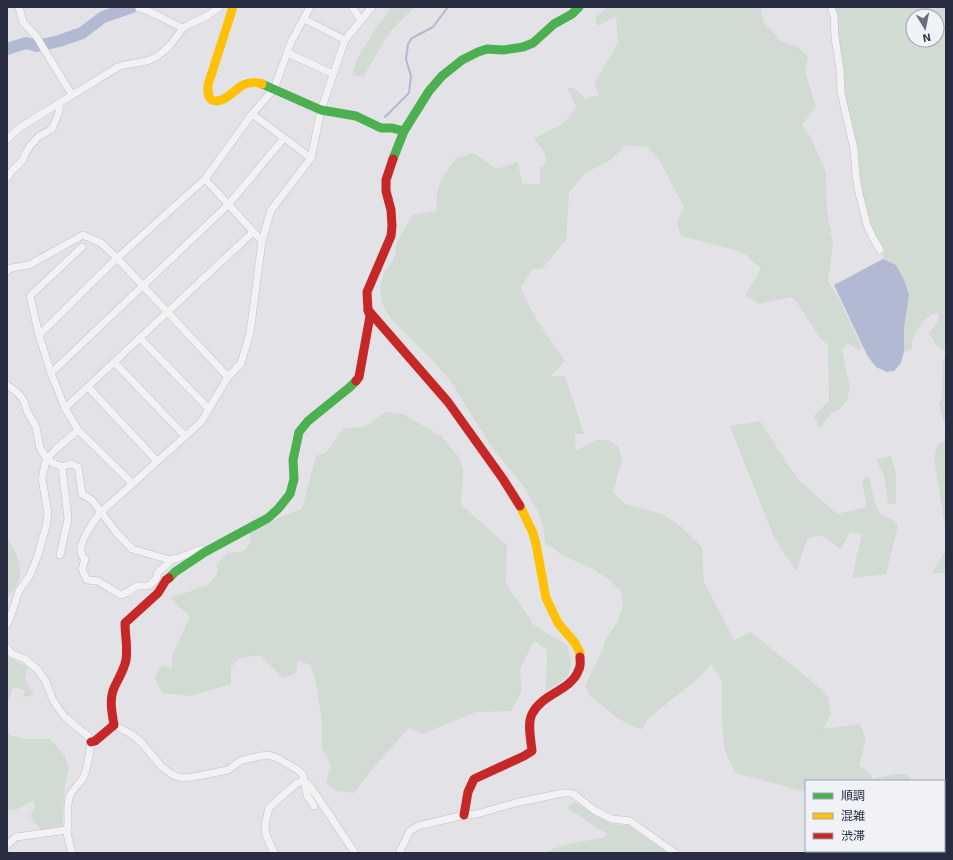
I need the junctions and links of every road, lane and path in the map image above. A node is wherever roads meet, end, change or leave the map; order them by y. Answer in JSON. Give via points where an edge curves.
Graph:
{"nodes":[{"id":1,"x":19,"y":7,"type":"edge"},
{"id":2,"x":220,"y":7,"type":"edge"},
{"id":3,"x":233,"y":7,"type":"edge"},
{"id":4,"x":310,"y":7,"type":"edge"},
{"id":5,"x":352,"y":7,"type":"edge"},
{"id":6,"x":372,"y":7,"type":"edge"},
{"id":7,"x":579,"y":7,"type":"edge"},
{"id":8,"x":831,"y":7,"type":"edge"},
{"id":9,"x":139,"y":8,"type":"dead end"},
{"id":10,"x":304,"y":19,"type":"junction"},
{"id":11,"x":361,"y":20,"type":"junction"},
{"id":12,"x":183,"y":28,"type":"junction"},
{"id":13,"x":345,"y":40,"type":"junction"},
{"id":14,"x":288,"y":53,"type":"junction"},
{"id":15,"x":333,"y":74,"type":"junction"},
{"id":16,"x":274,"y":89,"type":"junction"},
{"id":17,"x":72,"y":95,"type":"junction"},
{"id":18,"x":59,"y":103,"type":"junction"},
{"id":19,"x":321,"y":110,"type":"junction"},
{"id":20,"x":252,"y":114,"type":"junction"},
{"id":21,"x":404,"y":131,"type":"junction"},
{"id":22,"x":284,"y":138,"type":"junction"},
{"id":23,"x":7,"y":139,"type":"edge"},
{"id":24,"x":311,"y":158,"type":"junction"},
{"id":25,"x":7,"y":178,"type":"edge"},
{"id":26,"x":205,"y":179,"type":"junction"},
{"id":27,"x":228,"y":204,"type":"junction"},
{"id":28,"x":253,"y":232,"type":"junction"},
{"id":29,"x":262,"y":241,"type":"junction"},
{"id":30,"x":82,"y":246,"type":"dead end"},
{"id":31,"x":880,"y":250,"type":"dead end"},
{"id":32,"x":117,"y":258,"type":"junction"},
{"id":33,"x":7,"y":271,"type":"edge"},
{"id":34,"x":143,"y":286,"type":"junction"},
{"id":35,"x":368,"y":310,"type":"junction"},
{"id":36,"x":167,"y":312,"type":"junction"},
{"id":37,"x":39,"y":334,"type":"junction"},
{"id":38,"x":140,"y":338,"type":"junction"},
{"id":39,"x":114,"y":362,"type":"junction"},
{"id":40,"x":51,"y":373,"type":"junction"},
{"id":41,"x":228,"y":377,"type":"junction"},
{"id":42,"x":7,"y":384,"type":"edge"},
{"id":43,"x":88,"y":387,"type":"junction"},
{"id":44,"x":66,"y":408,"type":"junction"},
{"id":45,"x":209,"y":409,"type":"junction"},
{"id":46,"x":78,"y":430,"type":"junction"},
{"id":47,"x":185,"y":436,"type":"junction"},
{"id":48,"x":48,"y":459,"type":"junction"},
{"id":49,"x":157,"y":462,"type":"junction"},
{"id":50,"x":62,"y":467,"type":"junction"},
{"id":51,"x":132,"y":484,"type":"junction"},
{"id":52,"x":100,"y":513,"type":"junction"},
{"id":53,"x":205,"y":552,"type":"junction"},
{"id":54,"x":60,"y":555,"type":"dead end"},
{"id":55,"x":170,"y":560,"type":"junction"},
{"id":56,"x":7,"y":624,"type":"edge"},
{"id":57,"x":7,"y":648,"type":"edge"},
{"id":58,"x":114,"y":725,"type":"junction"},
{"id":59,"x":91,"y":742,"type":"junction"},
{"id":60,"x":304,"y":781,"type":"junction"},
{"id":61,"x":314,"y":806,"type":"dead end"},
{"id":62,"x":464,"y":815,"type":"junction"},
{"id":63,"x":67,"y":830,"type":"junction"},
{"id":64,"x":7,"y":845,"type":"edge"},
{"id":65,"x":72,"y":853,"type":"edge"},
{"id":66,"x":274,"y":853,"type":"edge"},
{"id":67,"x":354,"y":853,"type":"edge"},
{"id":68,"x":399,"y":853,"type":"edge"},
{"id":69,"x":675,"y":853,"type":"edge"}],
"edges":[{"from":1,"to":17,"type":"street","via":[[23,22],[36,36]]},
{"from":2,"to":12,"type":"street"},
{"from":3,"to":16,"type":"street","via":[[208,85],[209,97],[218,100],[240,86],[252,83]]},
{"from":4,"to":10,"type":"street"},
{"from":5,"to":11,"type":"street"},
{"from":6,"to":11,"type":"street"},
{"from":7,"to":21,"type":"street","via":[[554,24],[533,43],[503,50],[487,49],[462,60],[442,76],[429,91]]},
{"from":8,"to":31,"type":"street","via":[[841,93],[854,149],[858,189],[867,225]]},
{"from":9,"to":12,"type":"street","via":[[149,10]]},
{"from":10,"to":13,"type":"street"},
{"from":10,"to":14,"type":"street"},
{"from":11,"to":13,"type":"street"},
{"from":12,"to":17,"type":"street","via":[[168,48],[156,57],[124,65]]},
{"from":13,"to":15,"type":"street"},
{"from":14,"to":15,"type":"street"},
{"from":14,"to":16,"type":"street"},
{"from":15,"to":19,"type":"street"},
{"from":16,"to":19,"type":"street"},
{"from":16,"to":20,"type":"street"},
{"from":17,"to":18,"type":"street"},
{"from":18,"to":23,"type":"street"},
{"from":18,"to":25,"type":"street","via":[[52,129],[38,137],[22,162]]},
{"from":19,"to":21,"type":"street","via":[[356,116],[381,128]]},
{"from":19,"to":24,"type":"street"},
{"from":20,"to":22,"type":"street"},
{"from":20,"to":26,"type":"street"},
{"from":21,"to":35,"type":"street","via":[[386,180],[391,210],[391,236],[367,292]]},
{"from":22,"to":24,"type":"street"},
{"from":22,"to":27,"type":"street"},
{"from":24,"to":29,"type":"street","via":[[271,210]]},
{"from":26,"to":27,"type":"street"},
{"from":26,"to":32,"type":"street"},
{"from":27,"to":28,"type":"street"},
{"from":27,"to":34,"type":"street"},
{"from":28,"to":29,"type":"street"},
{"from":28,"to":36,"type":"street"},
{"from":29,"to":41,"type":"street","via":[[250,333],[241,363]]},
{"from":30,"to":37,"type":"street","via":[[30,296]]},
{"from":32,"to":33,"type":"street","via":[[101,243],[83,235],[29,264]]},
{"from":32,"to":34,"type":"street"},
{"from":32,"to":37,"type":"street"},
{"from":34,"to":36,"type":"street"},
{"from":34,"to":40,"type":"street"},
{"from":35,"to":53,"type":"street","via":[[370,316],[359,377],[308,421],[299,432],[290,494],[268,518]]},
{"from":35,"to":62,"type":"street","via":[[448,402],[512,492],[533,533],[546,598],[558,623],[580,653],[580,668],[576,677],[538,705],[532,714],[532,751],[474,779],[468,792]]},
{"from":36,"to":38,"type":"street"},
{"from":36,"to":41,"type":"street"},
{"from":37,"to":40,"type":"street"},
{"from":38,"to":39,"type":"street"},
{"from":38,"to":45,"type":"street"},
{"from":39,"to":43,"type":"street"},
{"from":39,"to":47,"type":"street"},
{"from":40,"to":44,"type":"street"},
{"from":41,"to":45,"type":"street"},
{"from":42,"to":48,"type":"street","via":[[24,401],[36,427],[40,448]]},
{"from":43,"to":44,"type":"street"},
{"from":43,"to":49,"type":"street"},
{"from":44,"to":46,"type":"street"},
{"from":45,"to":47,"type":"street","via":[[201,422]]},
{"from":46,"to":48,"type":"street"},
{"from":46,"to":51,"type":"street"},
{"from":47,"to":49,"type":"street"},
{"from":48,"to":50,"type":"street"},
{"from":48,"to":56,"type":"street","via":[[42,479],[48,514],[46,527],[37,558],[19,591]]},
{"from":49,"to":51,"type":"street"},
{"from":50,"to":52,"type":"street","via":[[71,464],[78,467],[82,494],[92,500]]},
{"from":50,"to":54,"type":"street","via":[[68,519]]},
{"from":51,"to":52,"type":"street"},
{"from":52,"to":55,"type":"street","via":[[132,549]]},
{"from":52,"to":55,"type":"street","via":[[81,545],[80,552],[85,559],[82,569],[87,580],[98,581],[121,595],[137,586],[150,585]]},
{"from":53,"to":55,"type":"street","via":[[202,549]]},
{"from":53,"to":58,"type":"street","via":[[175,572],[158,593],[125,623],[126,661],[113,690],[111,703]]},
{"from":57,"to":59,"type":"street","via":[[38,670],[59,709],[90,738]]},
{"from":58,"to":59,"type":"street"},
{"from":58,"to":60,"type":"street","via":[[141,742],[162,768],[182,778],[228,770],[242,760],[269,755],[298,770]]},
{"from":59,"to":63,"type":"street","via":[[83,778],[69,798]]},
{"from":60,"to":61,"type":"street","via":[[307,795]]},
{"from":60,"to":66,"type":"street","via":[[297,783],[269,808],[265,825],[266,835]]},
{"from":60,"to":67,"type":"street","via":[[310,786]]},
{"from":62,"to":68,"type":"street","via":[[410,830]]},
{"from":62,"to":69,"type":"street","via":[[570,793],[606,817],[630,821]]},
{"from":63,"to":64,"type":"street","via":[[16,837]]},
{"from":63,"to":65,"type":"street"}]}
